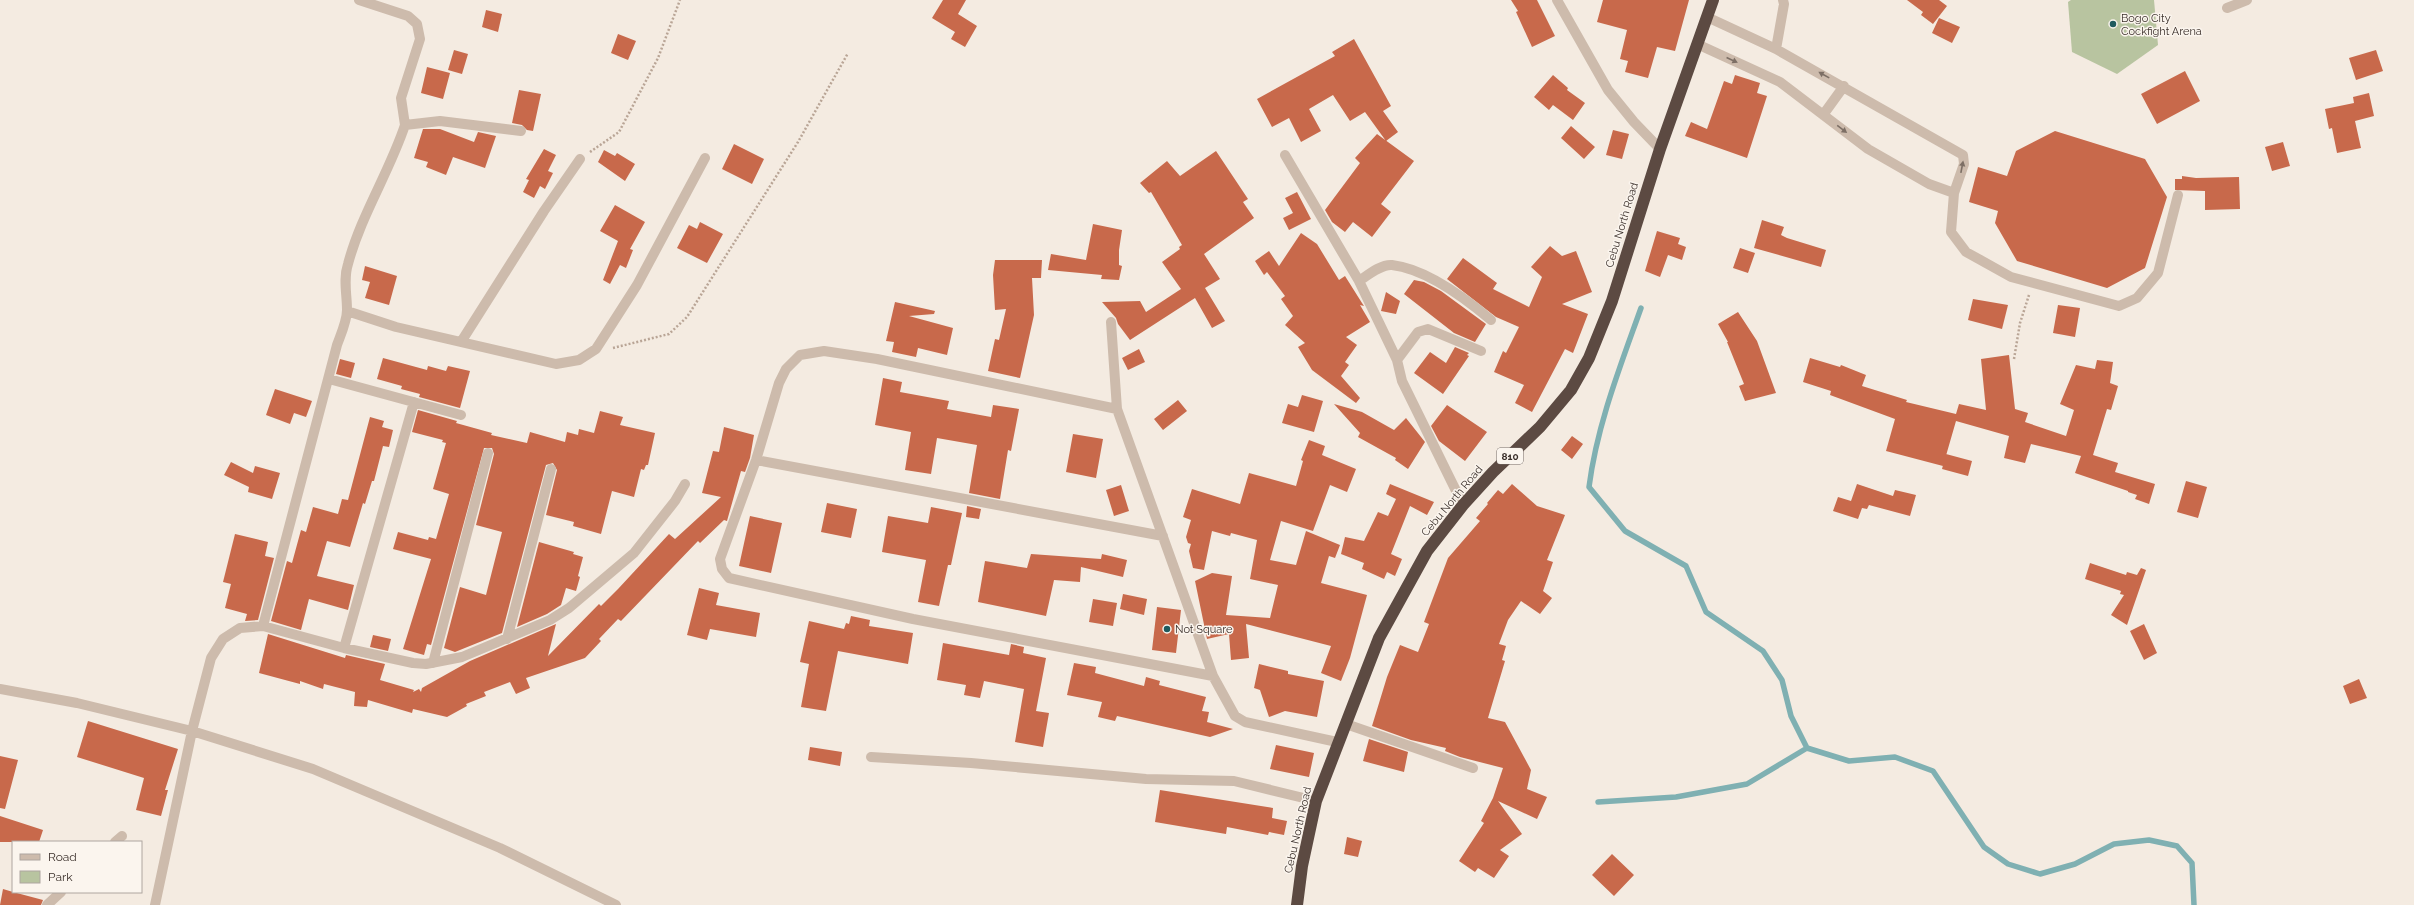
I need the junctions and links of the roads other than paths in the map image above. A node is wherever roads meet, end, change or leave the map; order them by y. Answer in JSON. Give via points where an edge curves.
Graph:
{"nodes":[{"id":1,"x":359,"y":0,"type":"edge"},
{"id":2,"x":1557,"y":0,"type":"edge"},
{"id":3,"x":1713,"y":0,"type":"edge"},
{"id":4,"x":1783,"y":0,"type":"edge"},
{"id":5,"x":2247,"y":0,"type":"edge"},
{"id":6,"x":2227,"y":8,"type":"dead end"},
{"id":7,"x":1707,"y":17,"type":"junction"},
{"id":8,"x":1697,"y":44,"type":"junction"},
{"id":9,"x":1776,"y":49,"type":"junction"},
{"id":10,"x":1844,"y":86,"type":"junction"},
{"id":11,"x":1823,"y":115,"type":"junction"},
{"id":12,"x":405,"y":125,"type":"junction"},
{"id":13,"x":522,"y":131,"type":"dead end"},
{"id":14,"x":1660,"y":149,"type":"junction"},
{"id":15,"x":1286,"y":155,"type":"dead end"},
{"id":16,"x":705,"y":158,"type":"dead end"},
{"id":17,"x":580,"y":159,"type":"road end"},
{"id":18,"x":1954,"y":193,"type":"junction"},
{"id":19,"x":2178,"y":195,"type":"dead end"},
{"id":20,"x":1359,"y":281,"type":"junction"},
{"id":21,"x":347,"y":311,"type":"junction"},
{"id":22,"x":1491,"y":320,"type":"dead end"},
{"id":23,"x":1111,"y":322,"type":"dead end"},
{"id":24,"x":461,"y":342,"type":"junction"},
{"id":25,"x":1481,"y":351,"type":"dead end"},
{"id":26,"x":1397,"y":360,"type":"junction"},
{"id":27,"x":329,"y":379,"type":"junction"},
{"id":28,"x":414,"y":402,"type":"junction"},
{"id":29,"x":1118,"y":409,"type":"junction"},
{"id":30,"x":461,"y":415,"type":"dead end"},
{"id":31,"x":488,"y":453,"type":"dead end"},
{"id":32,"x":756,"y":460,"type":"junction"},
{"id":33,"x":551,"y":469,"type":"dead end"},
{"id":34,"x":685,"y":484,"type":"dead end"},
{"id":35,"x":1463,"y":505,"type":"junction"},
{"id":36,"x":1163,"y":536,"type":"junction"},
{"id":37,"x":263,"y":626,"type":"junction"},
{"id":38,"x":507,"y":638,"type":"junction"},
{"id":39,"x":344,"y":648,"type":"junction"},
{"id":40,"x":433,"y":663,"type":"junction"},
{"id":41,"x":1213,"y":676,"type":"junction"},
{"id":42,"x":0,"y":689,"type":"edge"},
{"id":43,"x":1346,"y":724,"type":"junction"},
{"id":44,"x":192,"y":731,"type":"junction"},
{"id":45,"x":1337,"y":742,"type":"junction"},
{"id":46,"x":871,"y":757,"type":"dead end"},
{"id":47,"x":1473,"y":768,"type":"dead end"},
{"id":48,"x":1316,"y":801,"type":"junction"},
{"id":49,"x":60,"y":893,"type":"edge"},
{"id":50,"x":47,"y":905,"type":"edge"},
{"id":51,"x":155,"y":905,"type":"edge"},
{"id":52,"x":616,"y":905,"type":"edge"},
{"id":53,"x":1297,"y":905,"type":"edge"}],
"edges":[{"from":1,"to":12,"type":"street","via":[[408,16],[417,24],[420,39],[401,98]]},
{"from":2,"to":14,"type":"street","via":[[1608,90]]},
{"from":3,"to":7,"type":"highway","name":"Cebu North Road","number":"810"},
{"from":4,"to":9,"type":"street"},
{"from":5,"to":6,"type":"street"},
{"from":7,"to":8,"type":"highway","name":"Cebu North Road","number":"810"},
{"from":7,"to":9,"type":"street"},
{"from":8,"to":11,"type":"street","one_way":true,"via":[[1780,82]]},
{"from":8,"to":14,"type":"highway","name":"Cebu North Road","number":"810"},
{"from":10,"to":9,"type":"street","one_way":true},
{"from":10,"to":11,"type":"street"},
{"from":18,"to":10,"type":"street","one_way":true,"via":[[1964,164],[1963,155]]},
{"from":11,"to":18,"type":"street","one_way":true,"via":[[1875,153],[1929,184]]},
{"from":12,"to":13,"type":"street","via":[[440,121]]},
{"from":12,"to":21,"type":"street","via":[[397,150],[362,222],[347,265]]},
{"from":14,"to":35,"type":"highway","name":"Cebu North Road","number":"810","via":[[1612,301],[1589,358],[1571,390],[1540,427]]},
{"from":15,"to":20,"type":"street"},
{"from":16,"to":24,"type":"street","via":[[637,285],[596,349],[579,360],[556,364]]},
{"from":17,"to":24,"type":"street"},
{"from":18,"to":19,"type":"street","via":[[1951,232],[1966,252],[2011,277],[2119,306],[2137,298],[2158,273]]},
{"from":20,"to":22,"type":"street","via":[[1378,269],[1391,265],[1409,270],[1444,285],[1468,300]]},
{"from":20,"to":26,"type":"street"},
{"from":21,"to":24,"type":"street","via":[[396,327]]},
{"from":21,"to":27,"type":"street"},
{"from":23,"to":29,"type":"street"},
{"from":25,"to":26,"type":"street","via":[[1428,329],[1418,332]]},
{"from":26,"to":35,"type":"street","via":[[1402,382]]},
{"from":27,"to":28,"type":"street"},
{"from":27,"to":37,"type":"street"},
{"from":28,"to":30,"type":"street"},
{"from":28,"to":39,"type":"street"},
{"from":29,"to":32,"type":"street","via":[[877,359],[824,351],[800,355],[786,369]]},
{"from":29,"to":36,"type":"street"},
{"from":31,"to":40,"type":"street"},
{"from":32,"to":36,"type":"street"},
{"from":32,"to":41,"type":"street","via":[[720,559],[722,569],[729,578],[913,618]]},
{"from":33,"to":38,"type":"street"},
{"from":34,"to":38,"type":"street","via":[[675,501],[634,553],[569,608],[550,620]]},
{"from":35,"to":43,"type":"highway","name":"Cebu North Road","number":"810","via":[[1428,551],[1401,595],[1379,638]]},
{"from":36,"to":41,"type":"street"},
{"from":37,"to":39,"type":"street"},
{"from":37,"to":44,"type":"street","via":[[240,628],[223,639],[211,658]]},
{"from":38,"to":40,"type":"street","via":[[462,657]]},
{"from":39,"to":40,"type":"street","via":[[413,663]]},
{"from":41,"to":45,"type":"street","via":[[1235,716],[1245,722]]},
{"from":42,"to":44,"type":"street","via":[[78,703]]},
{"from":43,"to":45,"type":"highway","name":"Cebu North Road","number":"810"},
{"from":43,"to":47,"type":"street"},
{"from":44,"to":51,"type":"street"},
{"from":44,"to":52,"type":"street","via":[[313,769],[374,794],[500,848]]},
{"from":45,"to":48,"type":"highway","name":"Cebu North Road","number":"810"},
{"from":46,"to":48,"type":"street","via":[[1146,779],[1234,781]]},
{"from":48,"to":53,"type":"highway","name":"Cebu North Road","number":"810","via":[[1302,866]]},
{"from":49,"to":50,"type":"street"}]}
